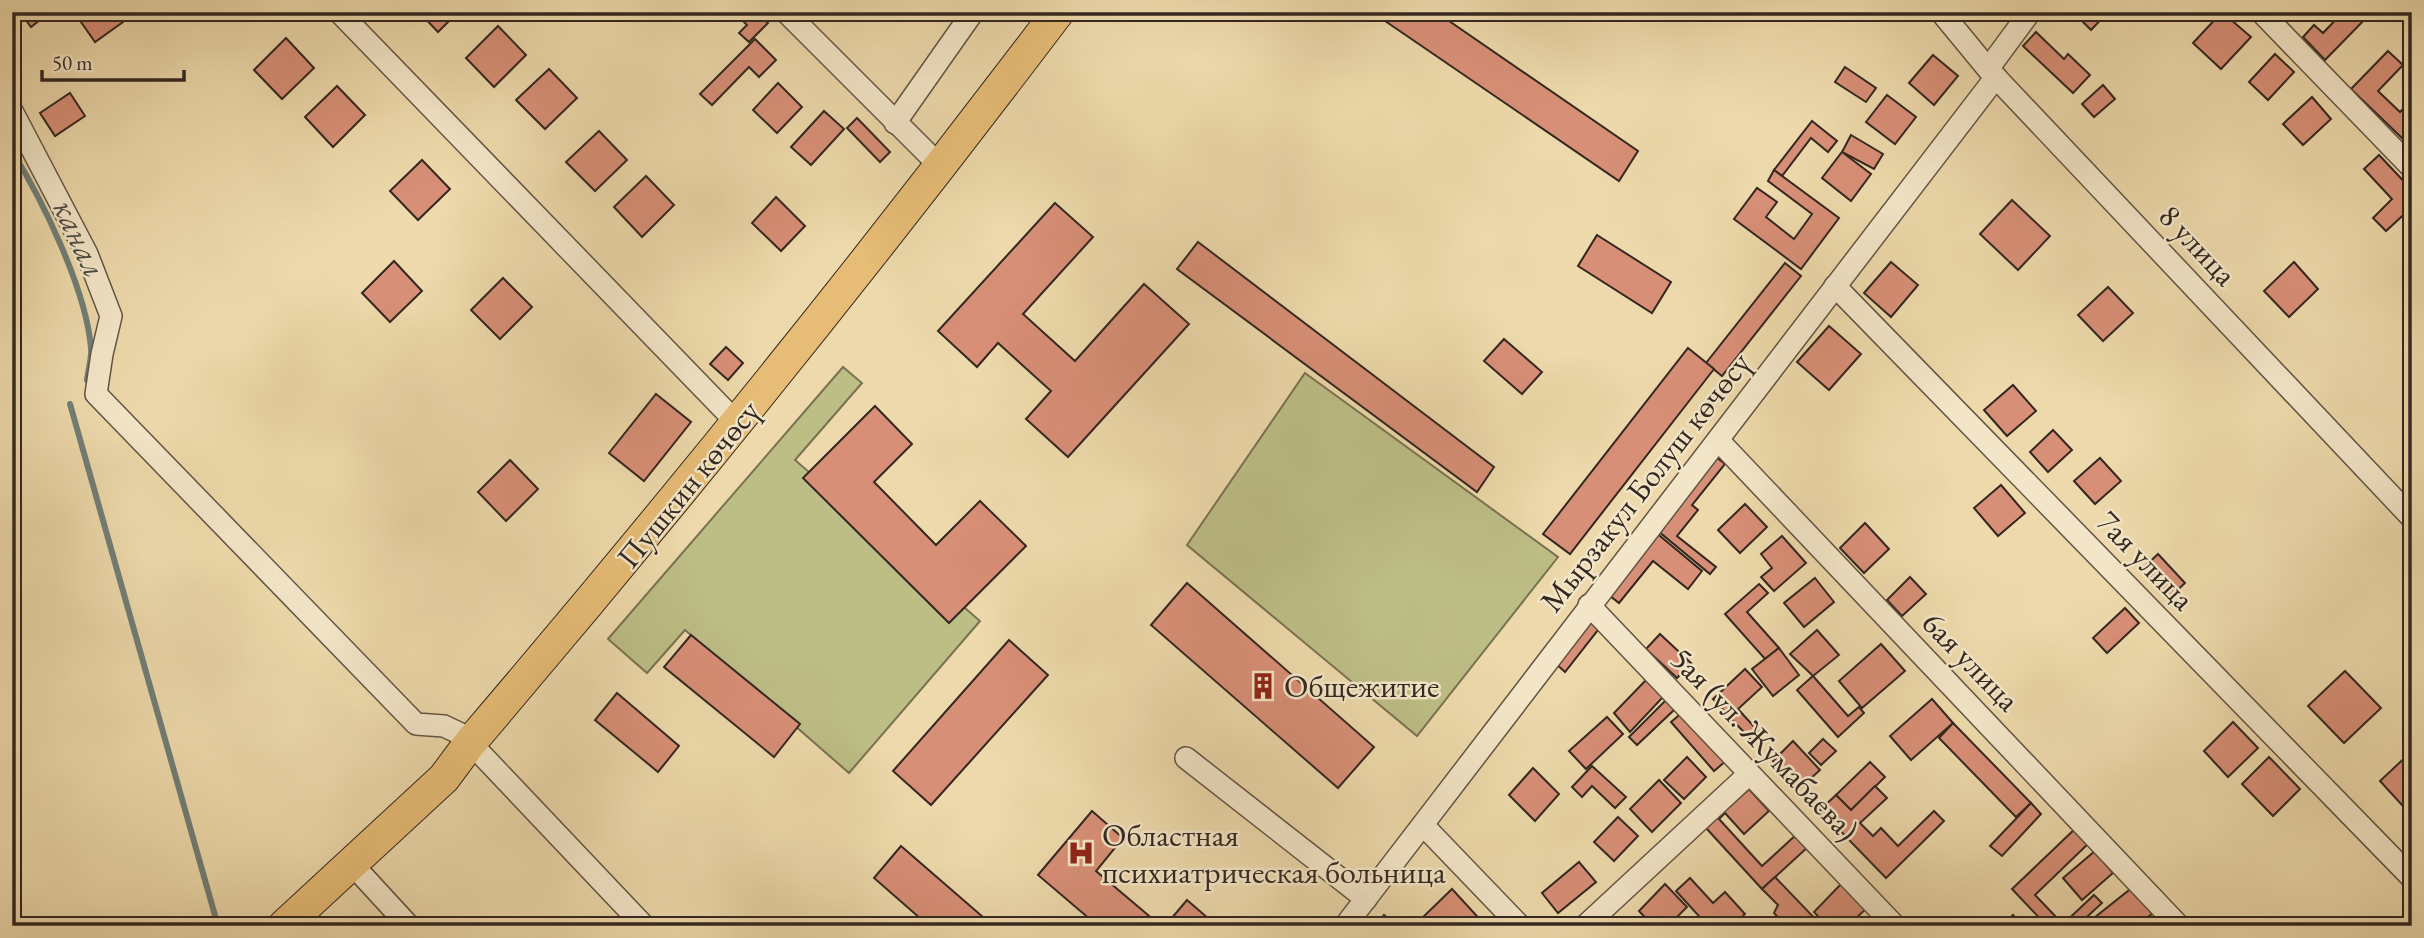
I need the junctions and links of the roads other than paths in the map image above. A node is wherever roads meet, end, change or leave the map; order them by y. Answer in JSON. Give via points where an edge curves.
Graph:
{"nodes":[{"id":1,"x":339,"y":12,"type":"edge"},
{"id":2,"x":786,"y":12,"type":"edge"},
{"id":3,"x":973,"y":12,"type":"edge"},
{"id":4,"x":1058,"y":12,"type":"edge"},
{"id":5,"x":1941,"y":12,"type":"edge"},
{"id":6,"x":2030,"y":12,"type":"edge"},
{"id":7,"x":2261,"y":12,"type":"edge"},
{"id":8,"x":1992,"y":73,"type":"junction"},
{"id":9,"x":12,"y":111,"type":"edge"},
{"id":10,"x":895,"y":123,"type":"junction"},
{"id":11,"x":941,"y":167,"type":"junction"},
{"id":12,"x":2412,"y":168,"type":"edge"},
{"id":13,"x":1835,"y":286,"type":"junction"},
{"id":14,"x":738,"y":424,"type":"junction"},
{"id":15,"x":1718,"y":440,"type":"junction"},
{"id":16,"x":2412,"y":518,"type":"edge"},
{"id":17,"x":1589,"y":605,"type":"junction"},
{"id":18,"x":470,"y":743,"type":"junction"},
{"id":19,"x":1186,"y":758,"type":"dead end"},
{"id":20,"x":1749,"y":775,"type":"junction"},
{"id":21,"x":1423,"y":825,"type":"junction"},
{"id":22,"x":351,"y":863,"type":"junction"},
{"id":23,"x":2412,"y":878,"type":"edge"},
{"id":24,"x":1366,"y":899,"type":"junction"},
{"id":25,"x":284,"y":926,"type":"edge"},
{"id":26,"x":410,"y":926,"type":"edge"},
{"id":27,"x":644,"y":926,"type":"edge"},
{"id":28,"x":1345,"y":926,"type":"edge"},
{"id":29,"x":1520,"y":926,"type":"edge"},
{"id":30,"x":1585,"y":926,"type":"edge"},
{"id":31,"x":1895,"y":926,"type":"edge"},
{"id":32,"x":2179,"y":926,"type":"edge"}],
"edges":[{"from":1,"to":14,"type":"street"},
{"from":2,"to":10,"type":"street"},
{"from":3,"to":10,"type":"street"},
{"from":4,"to":11,"type":"highway","name":"Пушкин көчөсү"},
{"from":5,"to":8,"type":"street","name":"8 улица"},
{"from":6,"to":8,"type":"street","name":"Мырзакул Болуш көчөсү"},
{"from":7,"to":12,"type":"street"},
{"from":8,"to":13,"type":"street","name":"Мырзакул Болуш көчөсү"},
{"from":8,"to":16,"type":"street","name":"8 улица"},
{"from":9,"to":18,"type":"street","via":[[87,254],[111,316],[96,394],[416,724],[444,726]]},
{"from":10,"to":11,"type":"street"},
{"from":11,"to":14,"type":"highway","name":"Пушкин көчөсү"},
{"from":13,"to":15,"type":"street","name":"Мырзакул Болуш көчөсү"},
{"from":13,"to":23,"type":"street","name":"7ая улица"},
{"from":14,"to":18,"type":"highway","name":"Пушкин көчөсү"},
{"from":15,"to":17,"type":"street","name":"Мырзакул Болуш көчөсү"},
{"from":15,"to":32,"type":"street","name":"6ая улица"},
{"from":17,"to":20,"type":"street","name":"5ая (ул. Жумабаева)"},
{"from":17,"to":21,"type":"street","name":"Мырзакул Болуш көчөсү"},
{"from":18,"to":22,"type":"highway","name":"Пушкин көчөсү","via":[[443,778]]},
{"from":18,"to":27,"type":"street"},
{"from":19,"to":24,"type":"street"},
{"from":20,"to":30,"type":"street"},
{"from":20,"to":31,"type":"street","name":"5ая (ул. Жумабаева)"},
{"from":21,"to":24,"type":"street","name":"Мырзакул Болуш көчөсү"},
{"from":21,"to":29,"type":"street"},
{"from":22,"to":25,"type":"highway","name":"Пушкин көчөсү"},
{"from":22,"to":26,"type":"street"},
{"from":24,"to":28,"type":"street","name":"Мырзакул Болуш көчөсү"}]}
